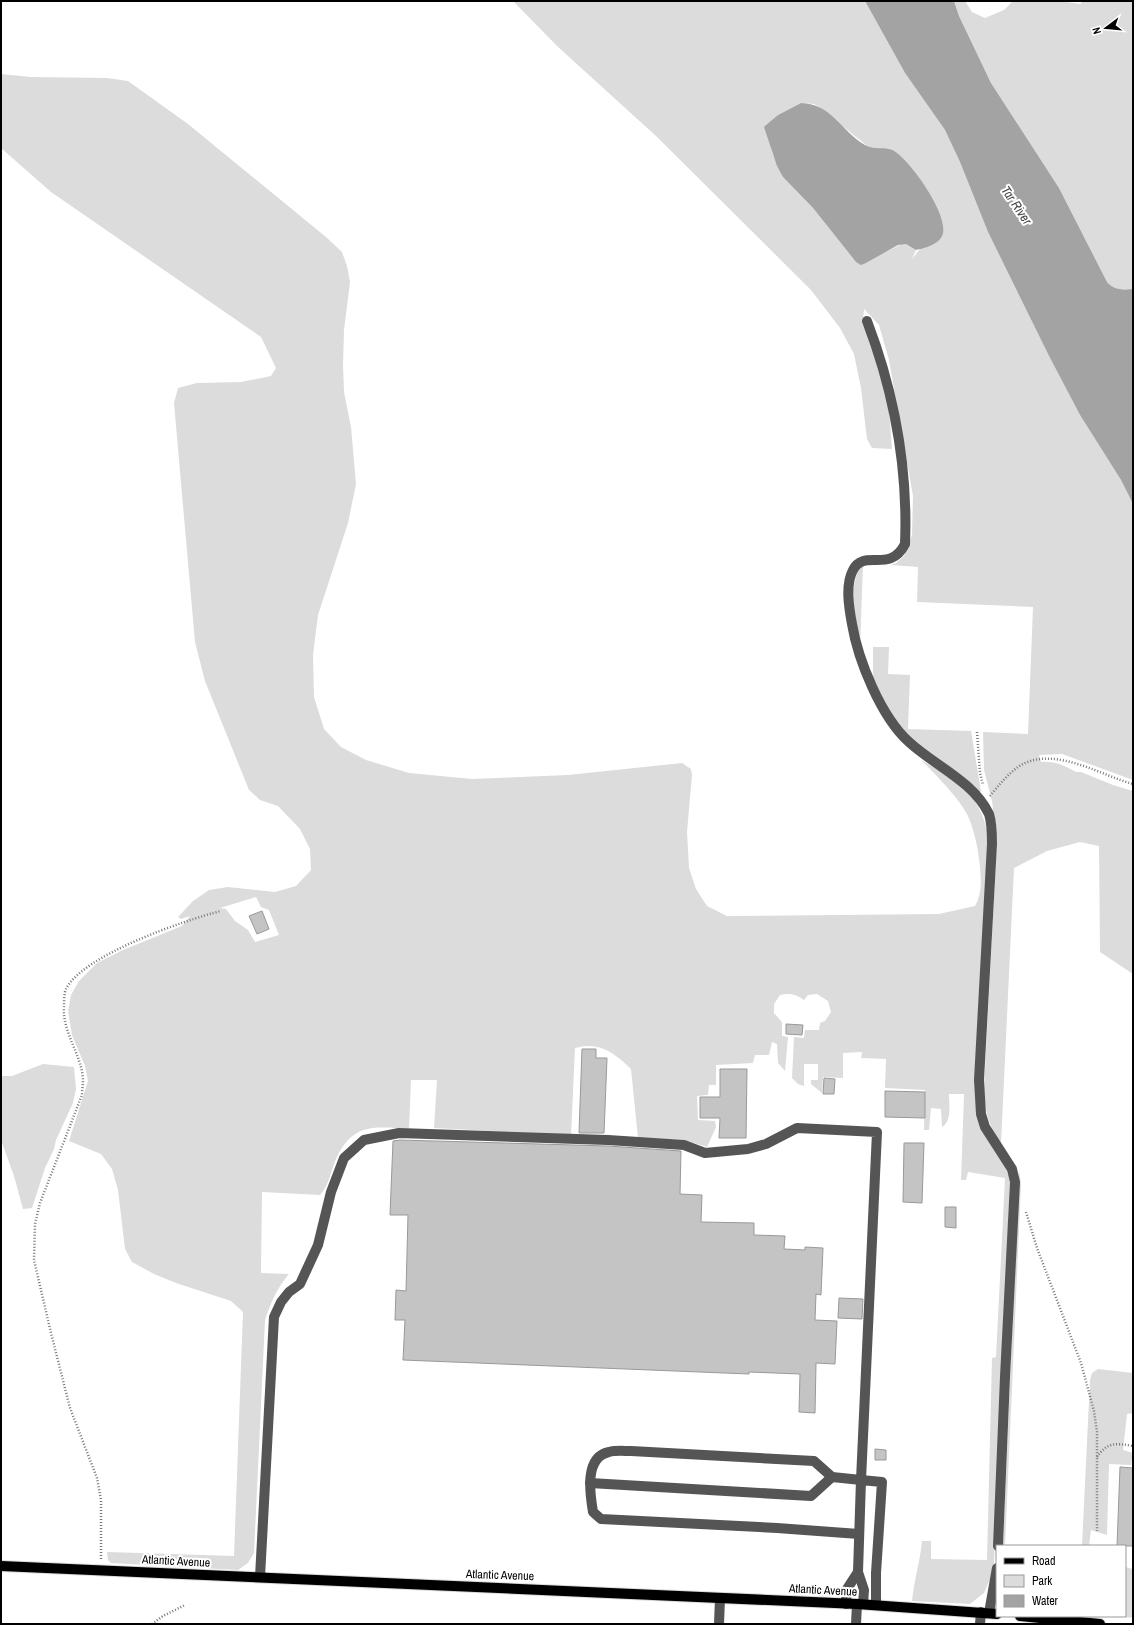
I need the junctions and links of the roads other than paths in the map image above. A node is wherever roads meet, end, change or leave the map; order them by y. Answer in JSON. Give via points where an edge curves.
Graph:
{"nodes":[{"id":1,"x":868,"y":321,"type":"dead end"},
{"id":2,"x":832,"y":1477,"type":"junction"},
{"id":3,"x":861,"y":1480,"type":"junction"},
{"id":4,"x":590,"y":1483,"type":"junction"},
{"id":5,"x":859,"y":1534,"type":"junction"},
{"id":6,"x":998,"y":1545,"type":"edge"},
{"id":7,"x":1,"y":1566,"type":"edge"},
{"id":8,"x":858,"y":1572,"type":"junction"},
{"id":9,"x":996,"y":1574,"type":"edge"},
{"id":10,"x":260,"y":1577,"type":"junction"},
{"id":11,"x":720,"y":1598,"type":"junction"},
{"id":12,"x":855,"y":1604,"type":"junction"},
{"id":13,"x":876,"y":1605,"type":"junction"},
{"id":14,"x":989,"y":1613,"type":"edge"},
{"id":15,"x":1026,"y":1617,"type":"edge"},
{"id":16,"x":1053,"y":1622,"type":"edge"},
{"id":17,"x":1085,"y":1623,"type":"edge"},
{"id":18,"x":719,"y":1624,"type":"edge"},
{"id":19,"x":856,"y":1624,"type":"edge"},
{"id":20,"x":980,"y":1624,"type":"edge"},
{"id":21,"x":1100,"y":1624,"type":"edge"}],
"edges":[{"from":1,"to":6,"type":"street","via":[[885,372],[896,424],[904,482],[905,544],[901,553],[889,560],[861,562],[853,569],[849,582],[854,636],[868,676],[888,718],[908,742],[968,786],[989,815],[992,844],[979,1098],[985,1127],[1012,1169],[1015,1182]]},
{"from":2,"to":3,"type":"street"},
{"from":2,"to":4,"type":"street","via":[[811,1496]]},
{"from":2,"to":4,"type":"street","via":[[814,1460],[631,1451],[608,1452],[599,1458],[591,1469]]},
{"from":3,"to":5,"type":"street"},
{"from":3,"to":10,"type":"street","via":[[877,1132],[797,1128],[766,1144],[748,1149],[705,1153],[684,1145],[608,1140],[399,1133],[364,1140],[344,1158],[331,1192],[318,1245],[300,1284],[285,1297],[274,1317]]},
{"from":3,"to":13,"type":"street","via":[[882,1482]]},
{"from":4,"to":5,"type":"street","via":[[592,1512],[601,1519]]},
{"from":5,"to":8,"type":"street"},
{"from":7,"to":10,"type":"main road","name":"Atlantic Avenue"},
{"from":8,"to":12,"type":"street","via":[[864,1590]]},
{"from":8,"to":12,"type":"street","via":[[847,1589]]},
{"from":9,"to":14,"type":"street"},
{"from":10,"to":11,"type":"main road","name":"Atlantic Avenue"},
{"from":11,"to":12,"type":"main road","name":"Atlantic Avenue"},
{"from":11,"to":18,"type":"street"},
{"from":12,"to":13,"type":"main road","name":"Atlantic Avenue"},
{"from":12,"to":19,"type":"street"},
{"from":13,"to":14,"type":"main road","name":"Atlantic Avenue"},
{"from":14,"to":20,"type":"street"},
{"from":15,"to":16,"type":"main road"},
{"from":16,"to":17,"type":"main road"},
{"from":17,"to":21,"type":"main road"}]}
